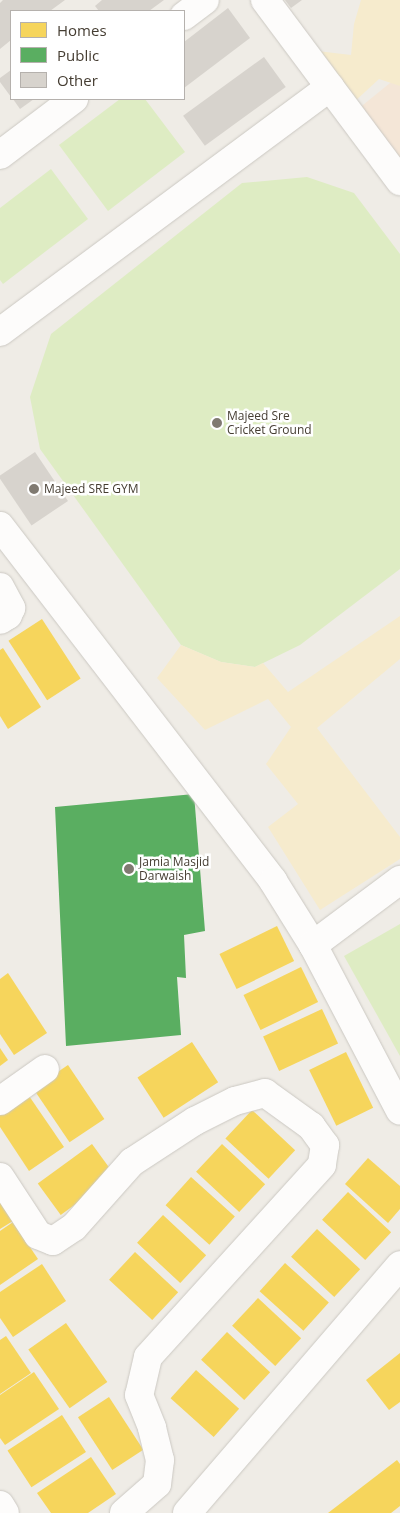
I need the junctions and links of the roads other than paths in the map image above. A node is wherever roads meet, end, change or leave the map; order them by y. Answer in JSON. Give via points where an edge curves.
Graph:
{"nodes":[{"id":1,"x":205,"y":0,"type":"edge"},
{"id":2,"x":265,"y":0,"type":"edge"},
{"id":3,"x":185,"y":15,"type":"edge"},
{"id":4,"x":330,"y":87,"type":"junction"},
{"id":5,"x":73,"y":100,"type":"edge"},
{"id":6,"x":0,"y":155,"type":"edge"},
{"id":7,"x":400,"y":181,"type":"edge"},
{"id":8,"x":0,"y":332,"type":"edge"},
{"id":9,"x":0,"y":526,"type":"edge"},
{"id":10,"x":0,"y":587,"type":"edge"},
{"id":11,"x":0,"y":620,"type":"edge"},
{"id":12,"x":400,"y":880,"type":"edge"},
{"id":13,"x":313,"y":944,"type":"junction"},
{"id":14,"x":45,"y":1069,"type":"dead end"},
{"id":15,"x":0,"y":1100,"type":"edge"},
{"id":16,"x":400,"y":1111,"type":"edge"},
{"id":17,"x":0,"y":1177,"type":"edge"},
{"id":18,"x":400,"y":1265,"type":"edge"},
{"id":19,"x":0,"y":1505,"type":"edge"},
{"id":20,"x":5,"y":1513,"type":"edge"},
{"id":21,"x":124,"y":1513,"type":"edge"},
{"id":22,"x":188,"y":1513,"type":"edge"}],
"edges":[{"from":1,"to":3,"type":"street"},
{"from":2,"to":4,"type":"street"},
{"from":4,"to":7,"type":"street"},
{"from":4,"to":8,"type":"street"},
{"from":5,"to":6,"type":"street"},
{"from":9,"to":13,"type":"street","via":[[273,881]]},
{"from":10,"to":11,"type":"street","via":[[11,608],[8,615]]},
{"from":12,"to":13,"type":"street"},
{"from":13,"to":16,"type":"street"},
{"from":14,"to":15,"type":"street"},
{"from":17,"to":21,"type":"street","via":[[38,1235],[53,1241],[74,1227],[132,1162],[195,1121],[235,1101],[265,1094],[311,1126],[326,1145],[322,1165],[148,1357],[139,1395],[160,1460],[157,1484]]},
{"from":18,"to":22,"type":"street"},
{"from":19,"to":20,"type":"street"}]}
